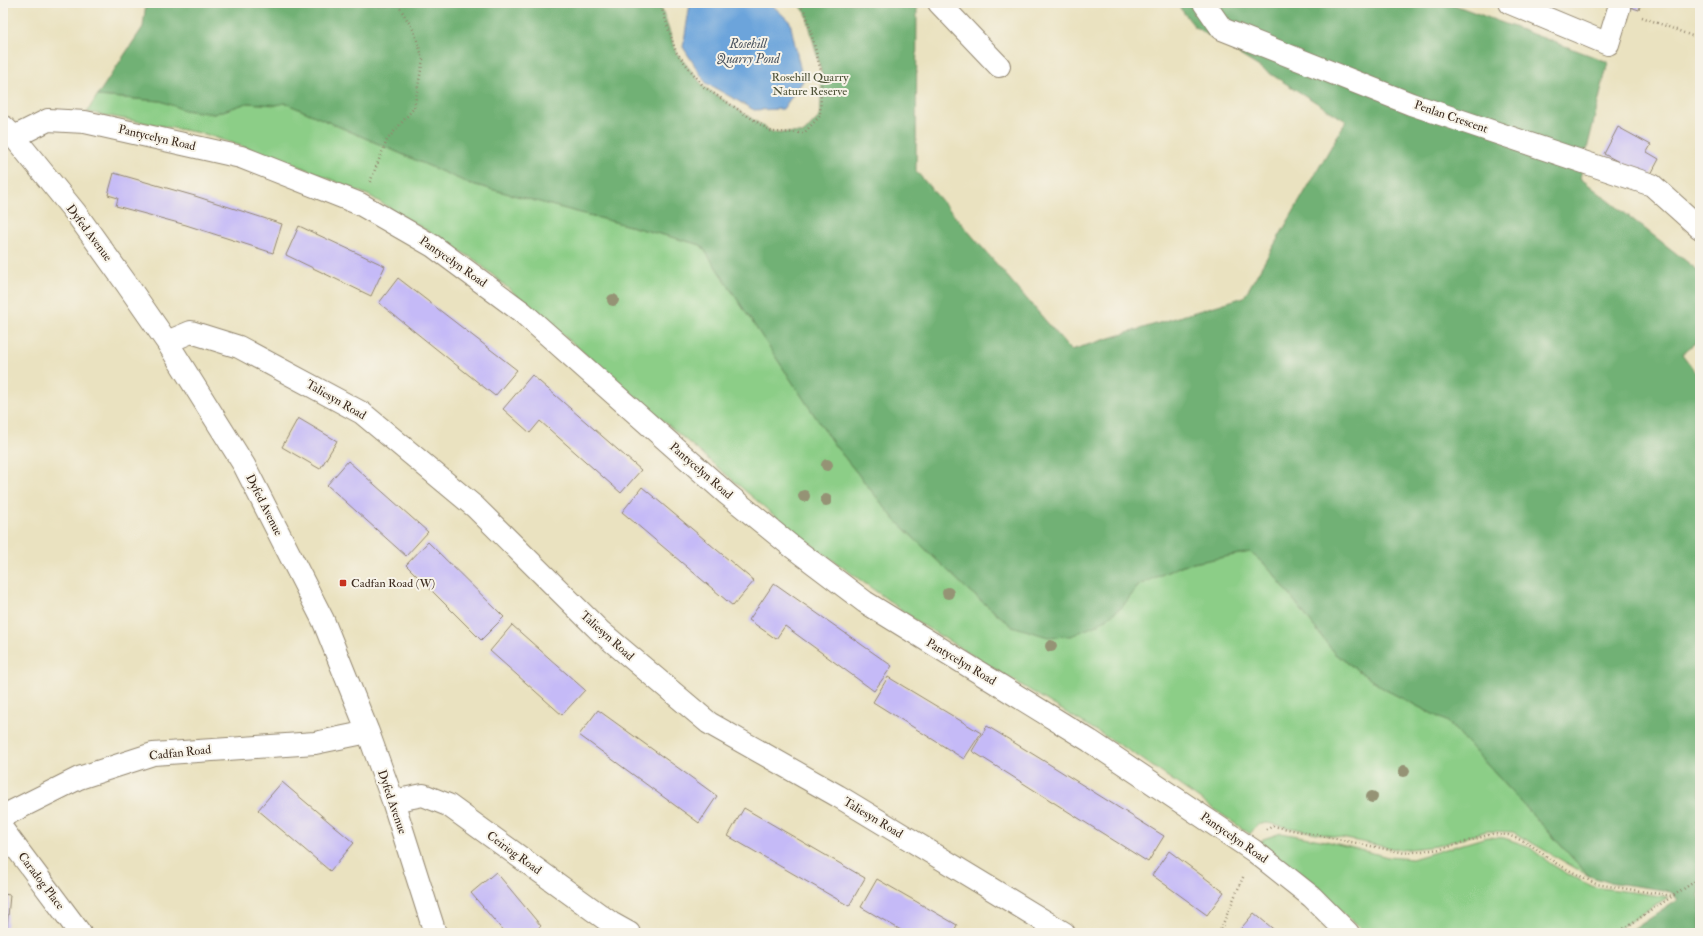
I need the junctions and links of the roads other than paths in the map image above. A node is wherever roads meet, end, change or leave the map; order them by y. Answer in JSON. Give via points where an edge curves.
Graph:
{"nodes":[{"id":1,"x":939,"y":3,"type":"edge"},
{"id":2,"x":1204,"y":3,"type":"edge"},
{"id":3,"x":1510,"y":3,"type":"edge"},
{"id":4,"x":1619,"y":8,"type":"road end"},
{"id":5,"x":999,"y":66,"type":"dead end"},
{"id":6,"x":8,"y":132,"type":"edge"},
{"id":7,"x":1700,"y":228,"type":"edge"},
{"id":8,"x":167,"y":342,"type":"junction"},
{"id":9,"x":368,"y":732,"type":"junction"},
{"id":10,"x":393,"y":801,"type":"junction"},
{"id":11,"x":3,"y":816,"type":"edge"},
{"id":12,"x":3,"y":830,"type":"edge"},
{"id":13,"x":80,"y":933,"type":"edge"},
{"id":14,"x":435,"y":933,"type":"edge"},
{"id":15,"x":629,"y":933,"type":"edge"},
{"id":16,"x":1064,"y":933,"type":"edge"},
{"id":17,"x":1348,"y":933,"type":"edge"}],
"edges":[{"from":1,"to":5,"type":"street"},
{"from":2,"to":7,"type":"street","name":"Penlan Crescent","via":[[1222,29],[1411,104],[1652,185]]},
{"from":3,"to":4,"type":"street","via":[[1608,44]]},
{"from":6,"to":8,"type":"street","name":"Dyfed Avenue","via":[[74,212]]},
{"from":6,"to":17,"type":"street","name":"Pantycelyn Road","via":[[48,120],[85,122],[241,157],[360,204],[433,246],[522,312],[727,494],[865,602],[1090,741],[1250,848],[1312,897]]},
{"from":8,"to":9,"type":"street","name":"Dyfed Avenue","via":[[244,465],[323,620]]},
{"from":8,"to":16,"type":"street","name":"Taliesyn Road","via":[[191,332],[239,348],[362,413],[475,507],[601,632],[709,723],[838,796]]},
{"from":9,"to":10,"type":"street","name":"Dyfed Avenue"},
{"from":9,"to":11,"type":"street","name":"Cadfan Road","via":[[315,742],[153,754],[79,778]]},
{"from":10,"to":14,"type":"street","name":"Dyfed Avenue"},
{"from":10,"to":15,"type":"street","name":"Ceiriog Road","via":[[423,795],[448,805],[611,923]]},
{"from":12,"to":13,"type":"street","name":"Caradog Place"}]}
